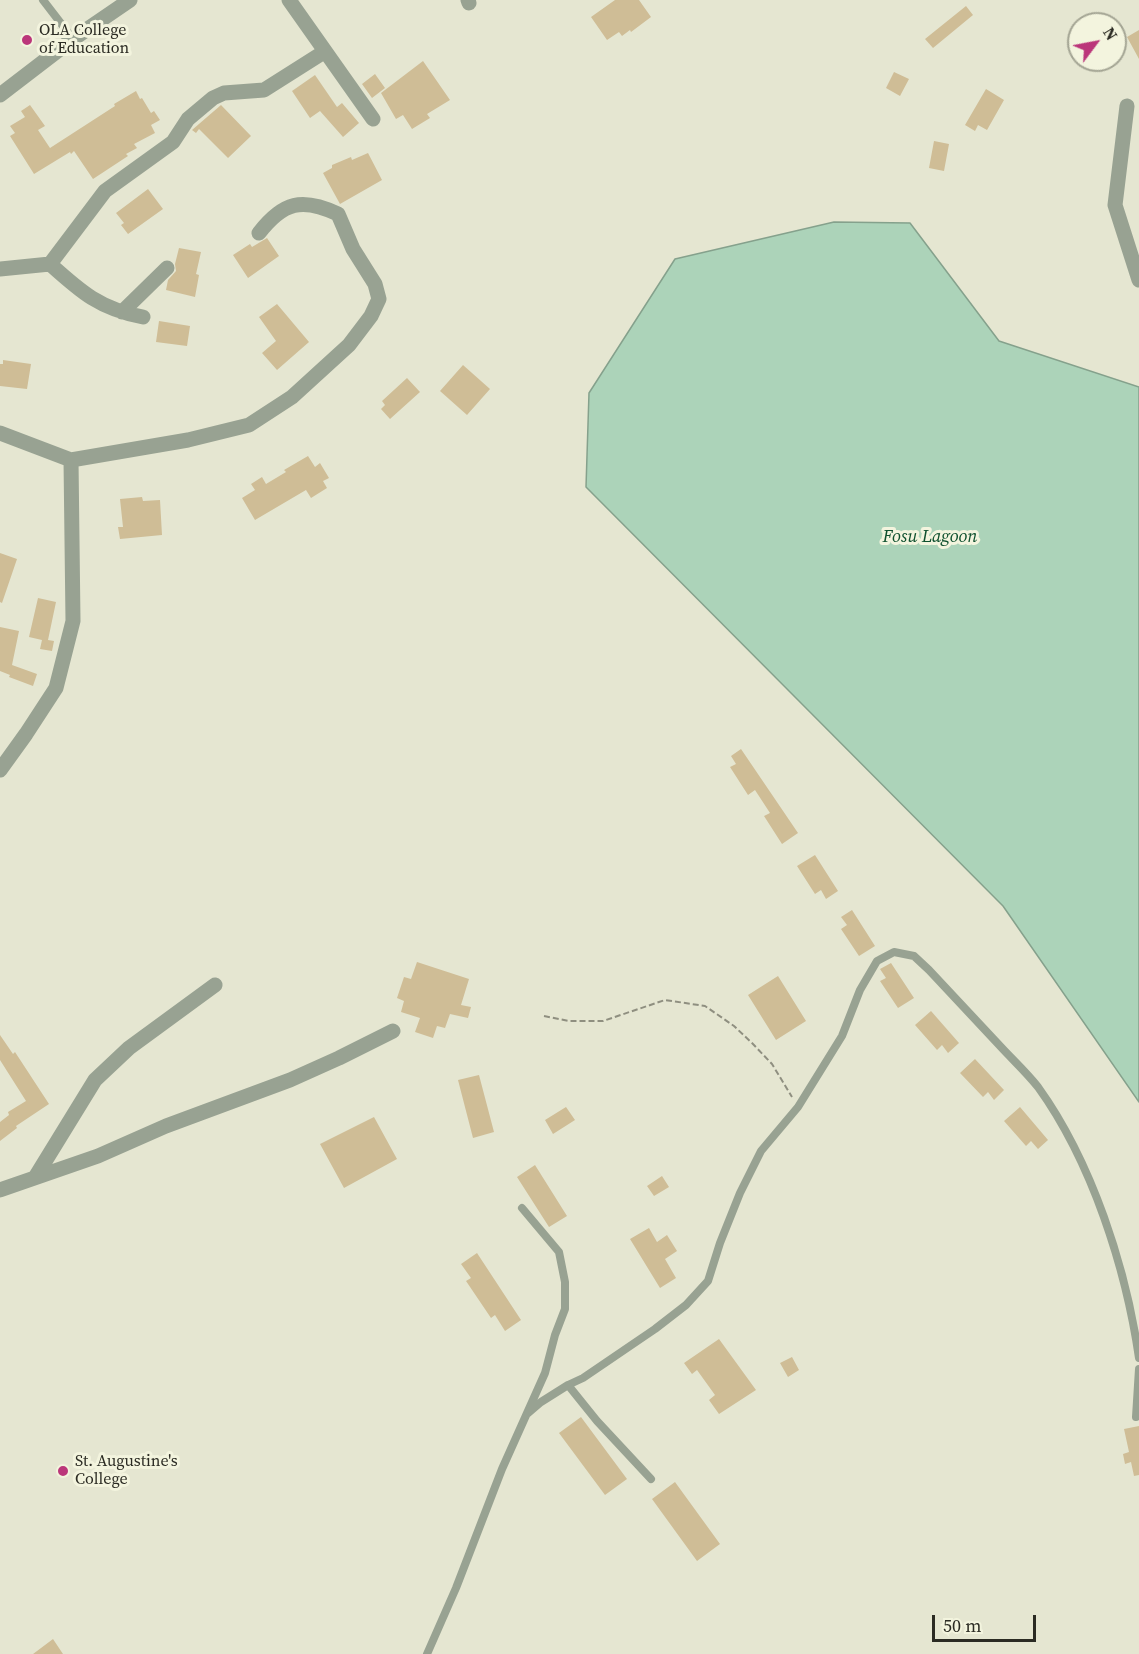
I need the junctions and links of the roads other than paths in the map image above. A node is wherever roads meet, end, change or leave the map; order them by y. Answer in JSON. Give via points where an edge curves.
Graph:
{"nodes":[{"id":1,"x":43,"y":0,"type":"edge"},
{"id":2,"x":130,"y":0,"type":"edge"},
{"id":3,"x":289,"y":0,"type":"edge"},
{"id":4,"x":73,"y":39,"type":"junction"},
{"id":5,"x":324,"y":52,"type":"junction"},
{"id":6,"x":0,"y":96,"type":"edge"},
{"id":7,"x":1127,"y":106,"type":"dead end"},
{"id":8,"x":373,"y":119,"type":"dead end"},
{"id":9,"x":259,"y":233,"type":"dead end"},
{"id":10,"x":50,"y":264,"type":"junction"},
{"id":11,"x":0,"y":268,"type":"edge"},
{"id":12,"x":167,"y":268,"type":"dead end"},
{"id":13,"x":1139,"y":280,"type":"edge"},
{"id":14,"x":122,"y":312,"type":"junction"},
{"id":15,"x":143,"y":317,"type":"dead end"},
{"id":16,"x":0,"y":433,"type":"edge"},
{"id":17,"x":71,"y":460,"type":"junction"},
{"id":18,"x":0,"y":770,"type":"edge"},
{"id":19,"x":215,"y":985,"type":"dead end"},
{"id":20,"x":393,"y":1031,"type":"dead end"},
{"id":21,"x":36,"y":1176,"type":"junction"},
{"id":22,"x":0,"y":1190,"type":"edge"},
{"id":23,"x":522,"y":1208,"type":"dead end"},
{"id":24,"x":1139,"y":1358,"type":"edge"},
{"id":25,"x":1139,"y":1369,"type":"edge"},
{"id":26,"x":568,"y":1385,"type":"junction"},
{"id":27,"x":527,"y":1414,"type":"junction"},
{"id":28,"x":1136,"y":1417,"type":"dead end"},
{"id":29,"x":651,"y":1479,"type":"dead end"},
{"id":30,"x":427,"y":1654,"type":"edge"}],
"edges":[{"from":1,"to":4,"type":"lane"},
{"from":2,"to":4,"type":"street"},
{"from":3,"to":5,"type":"street"},
{"from":4,"to":6,"type":"street"},
{"from":5,"to":8,"type":"street"},
{"from":5,"to":10,"type":"street","via":[[264,90],[224,93],[213,98],[188,119],[174,142],[105,191]]},
{"from":7,"to":13,"type":"street","via":[[1115,206]]},
{"from":9,"to":17,"type":"street","via":[[284,208],[317,205],[338,214],[380,299],[349,345],[292,397],[249,424],[188,440]]},
{"from":10,"to":11,"type":"street"},
{"from":10,"to":14,"type":"street","via":[[96,302]]},
{"from":12,"to":14,"type":"street"},
{"from":14,"to":15,"type":"street"},
{"from":16,"to":17,"type":"street"},
{"from":17,"to":18,"type":"street","via":[[73,621],[56,688]]},
{"from":19,"to":21,"type":"street","via":[[129,1048],[95,1080]]},
{"from":20,"to":21,"type":"street","via":[[290,1080],[98,1156]]},
{"from":21,"to":22,"type":"street"},
{"from":23,"to":27,"type":"lane","via":[[558,1252],[565,1282],[565,1309]]},
{"from":24,"to":26,"type":"lane","via":[[1118,1259],[1094,1191],[1061,1123],[1037,1086],[929,970],[914,956],[894,952],[877,961],[860,990],[842,1036],[798,1107],[761,1151],[740,1193],[708,1281],[686,1305],[654,1329]]},
{"from":25,"to":28,"type":"lane"},
{"from":26,"to":27,"type":"lane"},
{"from":26,"to":29,"type":"lane"},
{"from":27,"to":30,"type":"lane"}]}
